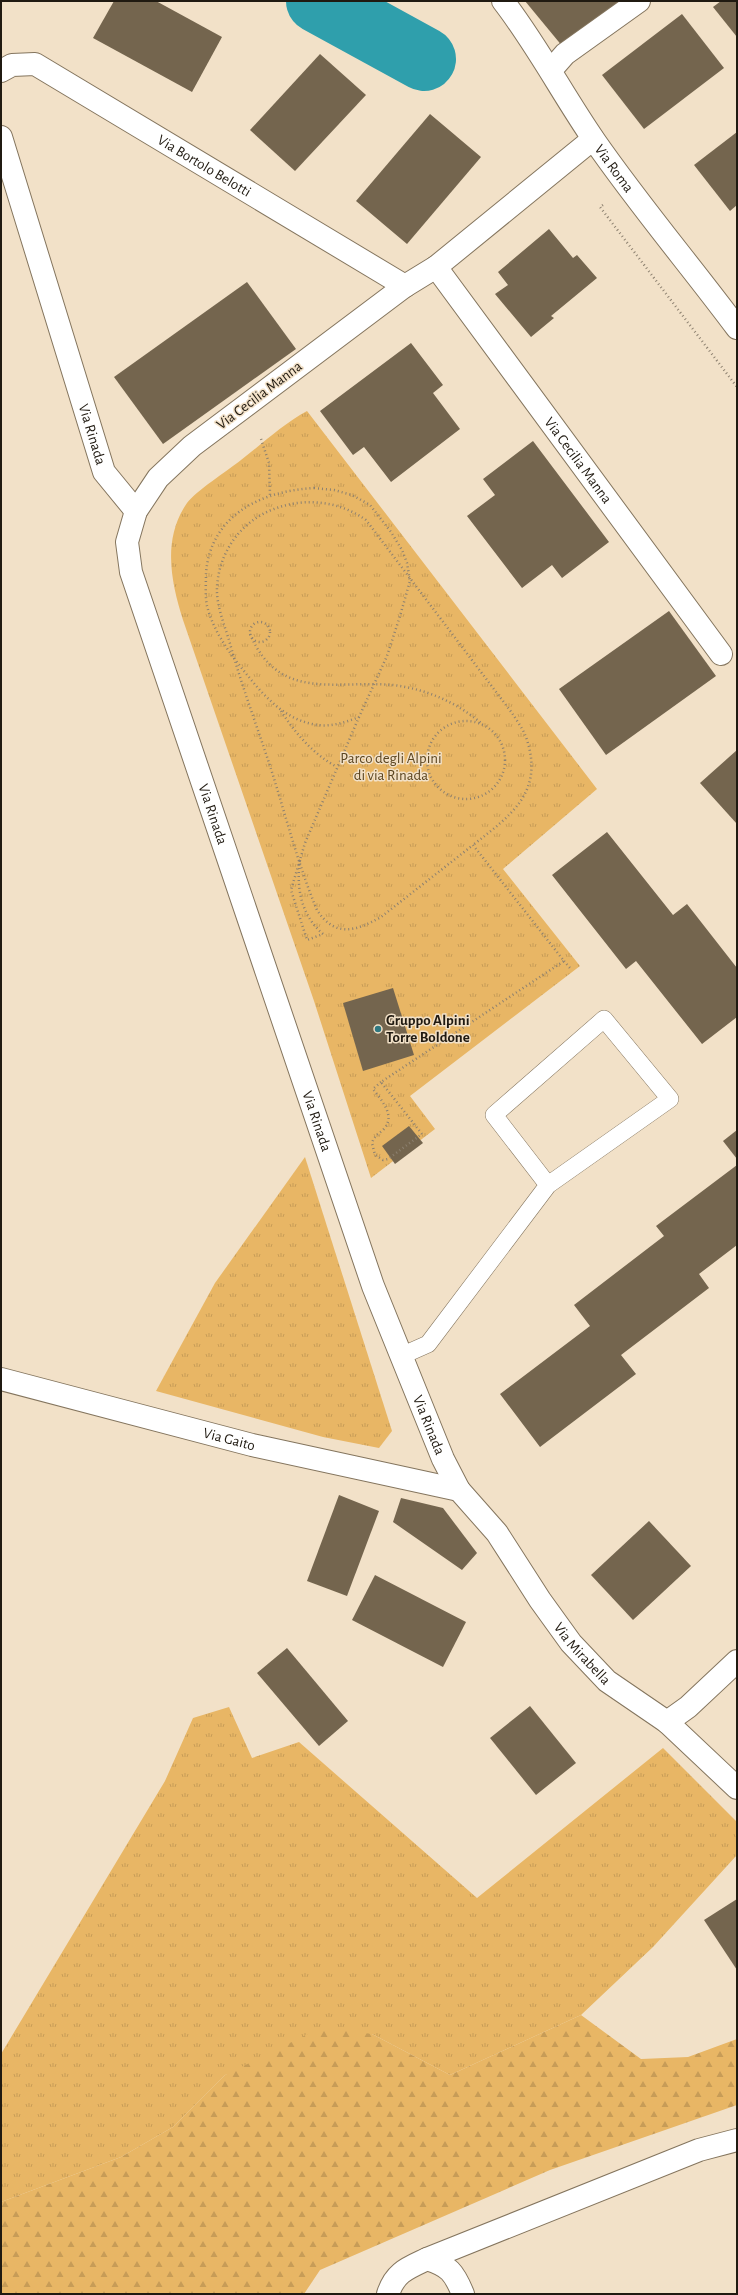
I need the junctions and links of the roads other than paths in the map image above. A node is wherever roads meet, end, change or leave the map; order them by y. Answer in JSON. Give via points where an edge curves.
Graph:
{"nodes":[{"id":1,"x":503,"y":1,"type":"edge"},
{"id":2,"x":639,"y":1,"type":"edge"},
{"id":3,"x":551,"y":70,"type":"junction"},
{"id":4,"x":1,"y":71,"type":"edge"},
{"id":5,"x":1,"y":137,"type":"edge"},
{"id":6,"x":593,"y":139,"type":"junction"},
{"id":7,"x":436,"y":267,"type":"junction"},
{"id":8,"x":405,"y":286,"type":"junction"},
{"id":9,"x":737,"y":328,"type":"edge"},
{"id":10,"x":136,"y":511,"type":"junction"},
{"id":11,"x":721,"y":654,"type":"dead end"},
{"id":12,"x":548,"y":1185,"type":"junction"},
{"id":13,"x":401,"y":1356,"type":"junction"},
{"id":14,"x":1,"y":1379,"type":"edge"},
{"id":15,"x":459,"y":1490,"type":"junction"},
{"id":16,"x":737,"y":1661,"type":"edge"},
{"id":17,"x":667,"y":1722,"type":"junction"},
{"id":18,"x":737,"y":1788,"type":"edge"},
{"id":19,"x":737,"y":2140,"type":"edge"},
{"id":20,"x":427,"y":2258,"type":"junction"},
{"id":21,"x":388,"y":2294,"type":"edge"},
{"id":22,"x":462,"y":2294,"type":"edge"}],
"edges":[{"from":1,"to":3,"type":"street","name":"Via Roma"},
{"from":2,"to":3,"type":"street","via":[[566,54]]},
{"from":3,"to":6,"type":"street","name":"Via Roma"},
{"from":4,"to":8,"type":"street","name":"Via Bortolo Belotti","via":[[12,65],[35,64]]},
{"from":5,"to":10,"type":"street","name":"Via Rinada","via":[[104,472]]},
{"from":6,"to":7,"type":"street","name":"Via Cecilia Manna"},
{"from":6,"to":9,"type":"street","name":"Via Roma"},
{"from":7,"to":8,"type":"street","name":"Via Cecilia Manna"},
{"from":7,"to":11,"type":"street","name":"Via Cecilia Manna"},
{"from":8,"to":10,"type":"street","name":"Via Cecilia Manna","via":[[192,446],[158,478]]},
{"from":10,"to":13,"type":"street","name":"Via Rinada","via":[[127,542],[131,572],[373,1286]]},
{"from":12,"to":12,"type":"lane","via":[[494,1115],[604,1019],[670,1099]]},
{"from":12,"to":13,"type":"lane","via":[[428,1344]]},
{"from":13,"to":15,"type":"street","name":"Via Rinada"},
{"from":14,"to":15,"type":"street","name":"Via Gaito","via":[[252,1445]]},
{"from":15,"to":17,"type":"street","name":"Via Mirabella","via":[[497,1533],[540,1600],[572,1643],[607,1681]]},
{"from":16,"to":17,"type":"street","via":[[688,1707]]},
{"from":17,"to":18,"type":"street","name":"Via Mirabella"},
{"from":19,"to":20,"type":"street","via":[[699,2150]]},
{"from":20,"to":21,"type":"street","via":[[402,2271],[392,2282]]},
{"from":20,"to":22,"type":"street","via":[[444,2264],[456,2278]]}]}
